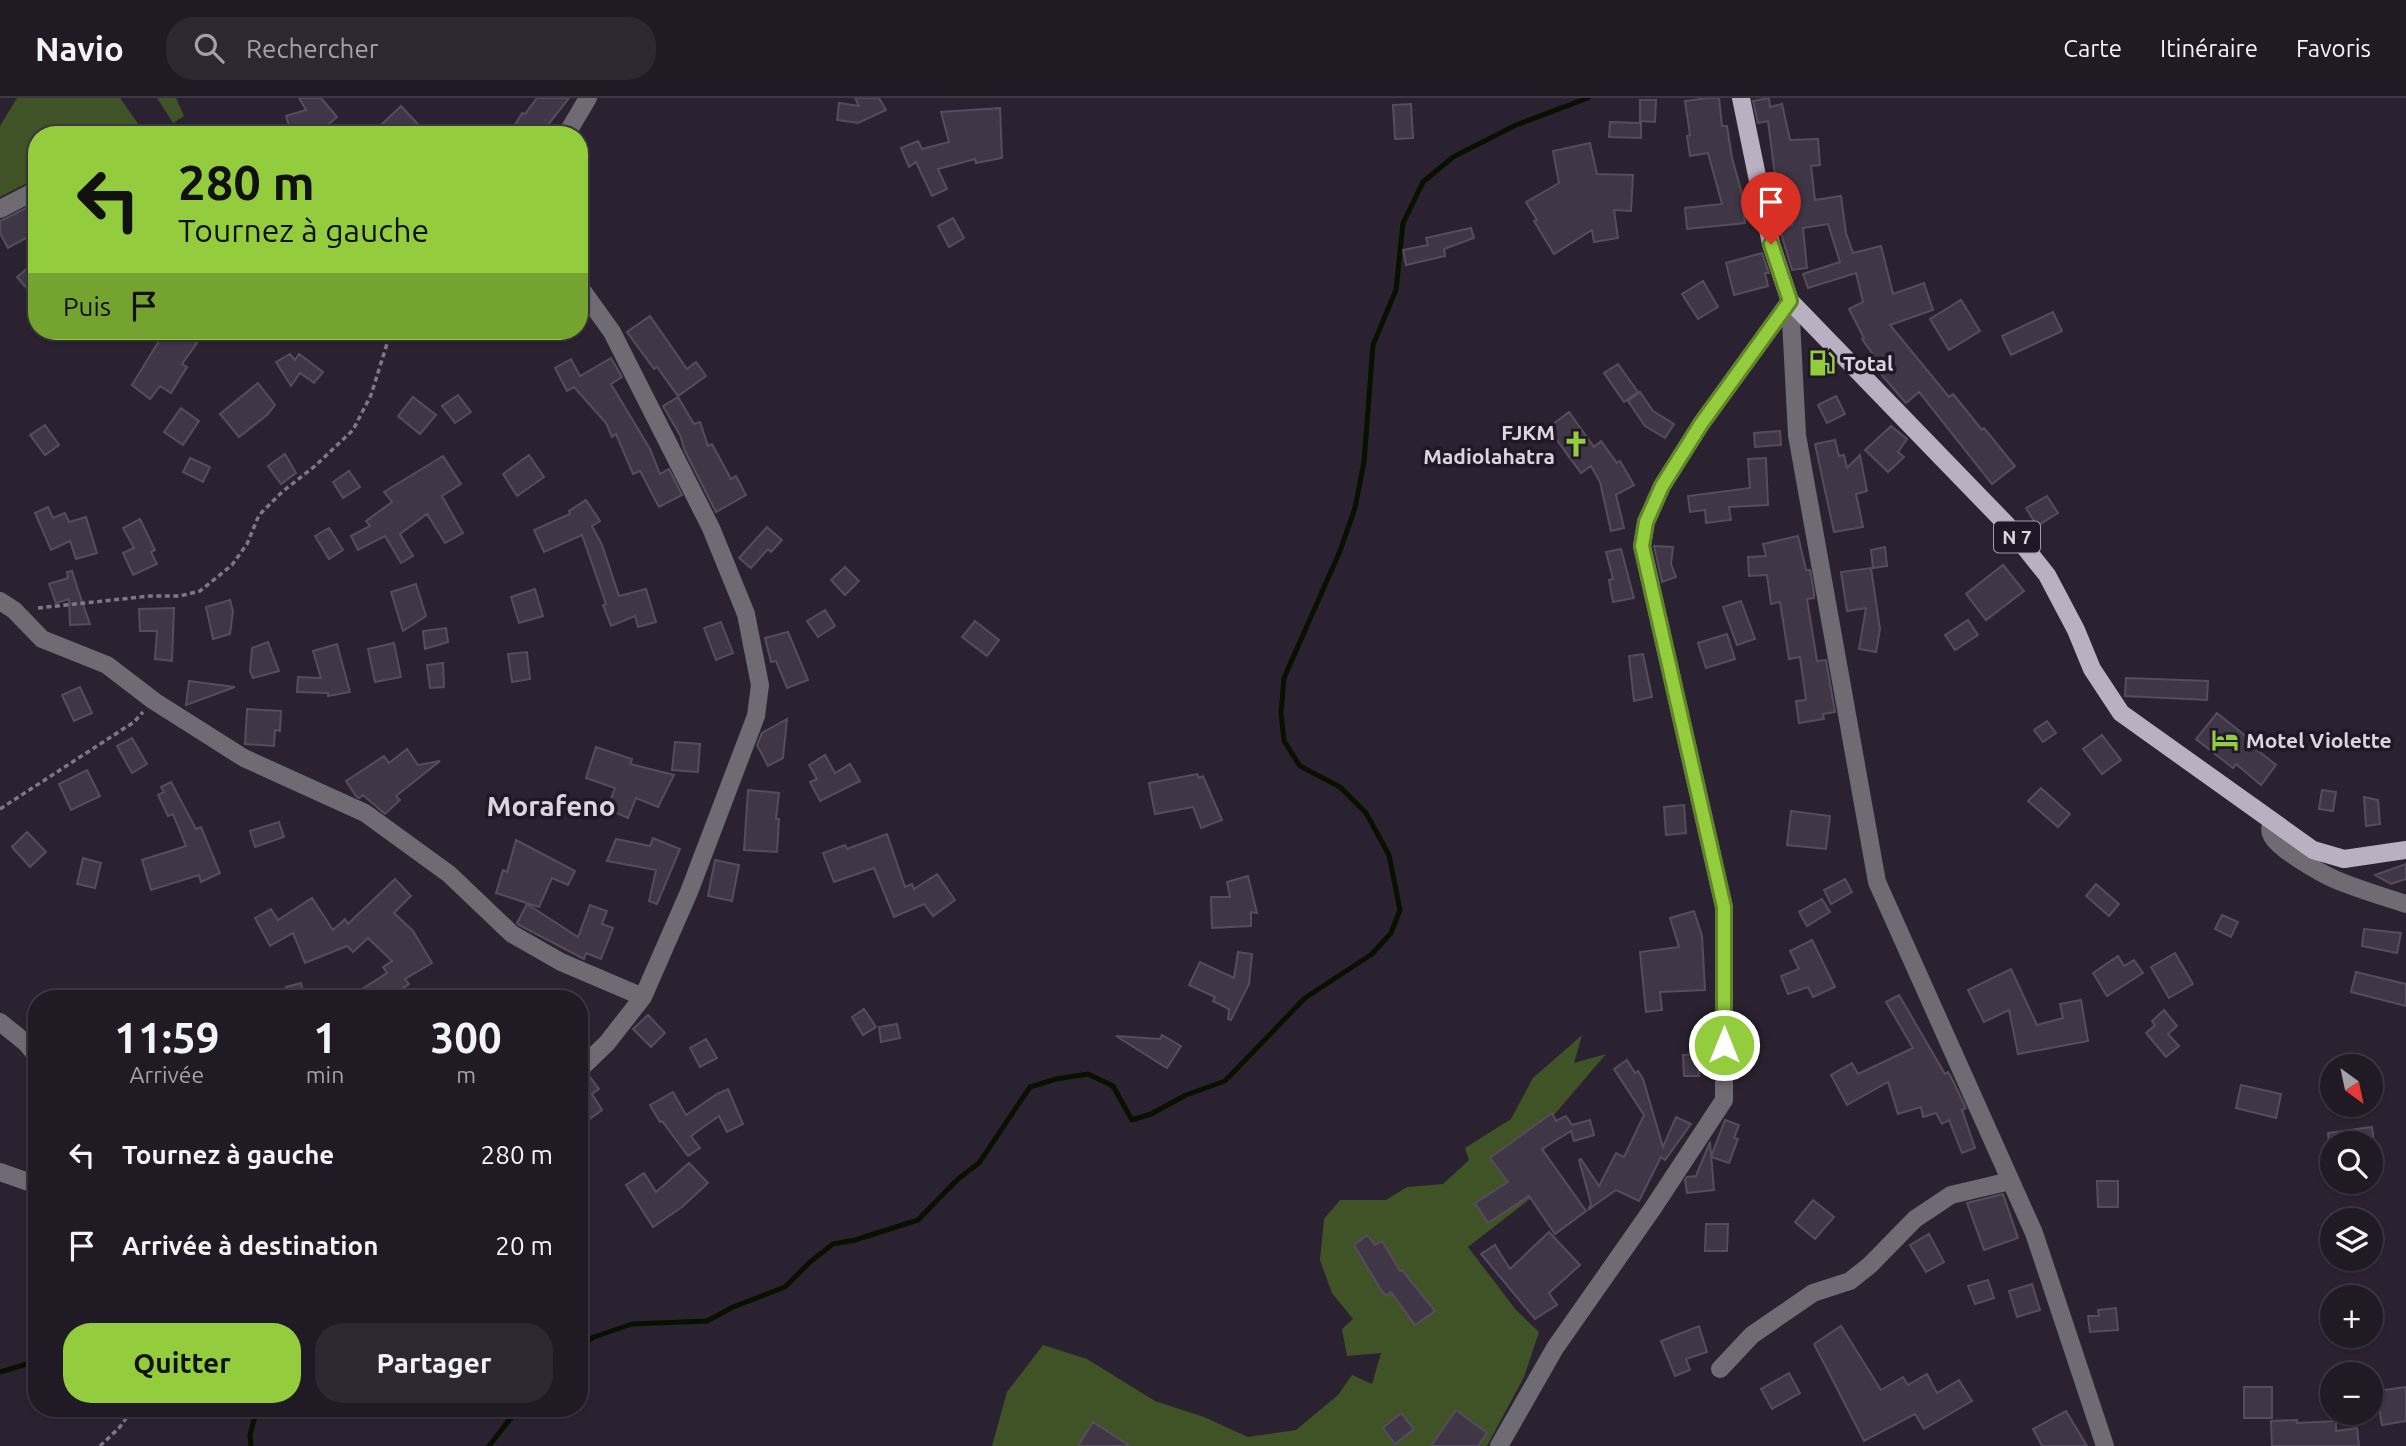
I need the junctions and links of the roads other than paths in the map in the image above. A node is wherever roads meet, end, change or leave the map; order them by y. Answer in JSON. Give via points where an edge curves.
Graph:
{"nodes":[{"id":1,"x":588,"y":98,"type":"edge"},
{"id":2,"x":1741,"y":98,"type":"edge"},
{"id":3,"x":571,"y":126,"type":"edge"},
{"id":4,"x":28,"y":195,"type":"edge"},
{"id":5,"x":0,"y":209,"type":"edge"},
{"id":6,"x":588,"y":299,"type":"edge"},
{"id":7,"x":1790,"y":301,"type":"junction"},
{"id":8,"x":7,"y":606,"type":"edge"},
{"id":9,"x":2272,"y":821,"type":"junction"},
{"id":10,"x":2406,"y":850,"type":"edge"},
{"id":11,"x":2406,"y":904,"type":"edge"},
{"id":12,"x":643,"y":998,"type":"junction"},
{"id":13,"x":0,"y":1022,"type":"edge"},
{"id":14,"x":28,"y":1045,"type":"edge"},
{"id":15,"x":588,"y":1061,"type":"edge"},
{"id":16,"x":0,"y":1172,"type":"edge"},
{"id":17,"x":2010,"y":1181,"type":"junction"},
{"id":18,"x":28,"y":1182,"type":"edge"},
{"id":19,"x":1720,"y":1369,"type":"dead end"},
{"id":20,"x":1499,"y":1446,"type":"edge"},
{"id":21,"x":2105,"y":1446,"type":"edge"}],
"edges":[{"from":1,"to":3,"type":"street"},
{"from":2,"to":7,"type":"main road","number":"N 7","via":[[1771,244]]},
{"from":4,"to":5,"type":"street"},
{"from":6,"to":12,"type":"street","via":[[612,332],[711,528],[746,614],[760,685],[756,716],[737,768]]},
{"from":7,"to":9,"type":"main road","number":"N 7","via":[[2015,535],[2046,575],[2092,669],[2120,713]]},
{"from":7,"to":17,"type":"street","via":[[1797,435],[1877,882]]},
{"from":7,"to":20,"type":"street","via":[[1662,486],[1646,522],[1642,546],[1724,907],[1724,1100],[1555,1348]]},
{"from":8,"to":12,"type":"street","via":[[42,639],[107,666],[244,758],[365,813],[449,874],[512,934],[561,962]]},
{"from":9,"to":10,"type":"main road","number":"N 7","via":[[2313,850],[2344,859]]},
{"from":9,"to":11,"type":"street","via":[[2271,834],[2279,844],[2308,864],[2333,878]]},
{"from":12,"to":15,"type":"street"},
{"from":13,"to":14,"type":"street"},
{"from":16,"to":18,"type":"street"},
{"from":17,"to":19,"type":"street","via":[[1951,1195],[1915,1219],[1850,1281],[1813,1293],[1752,1335]]},
{"from":17,"to":21,"type":"street","via":[[2034,1233]]}]}
